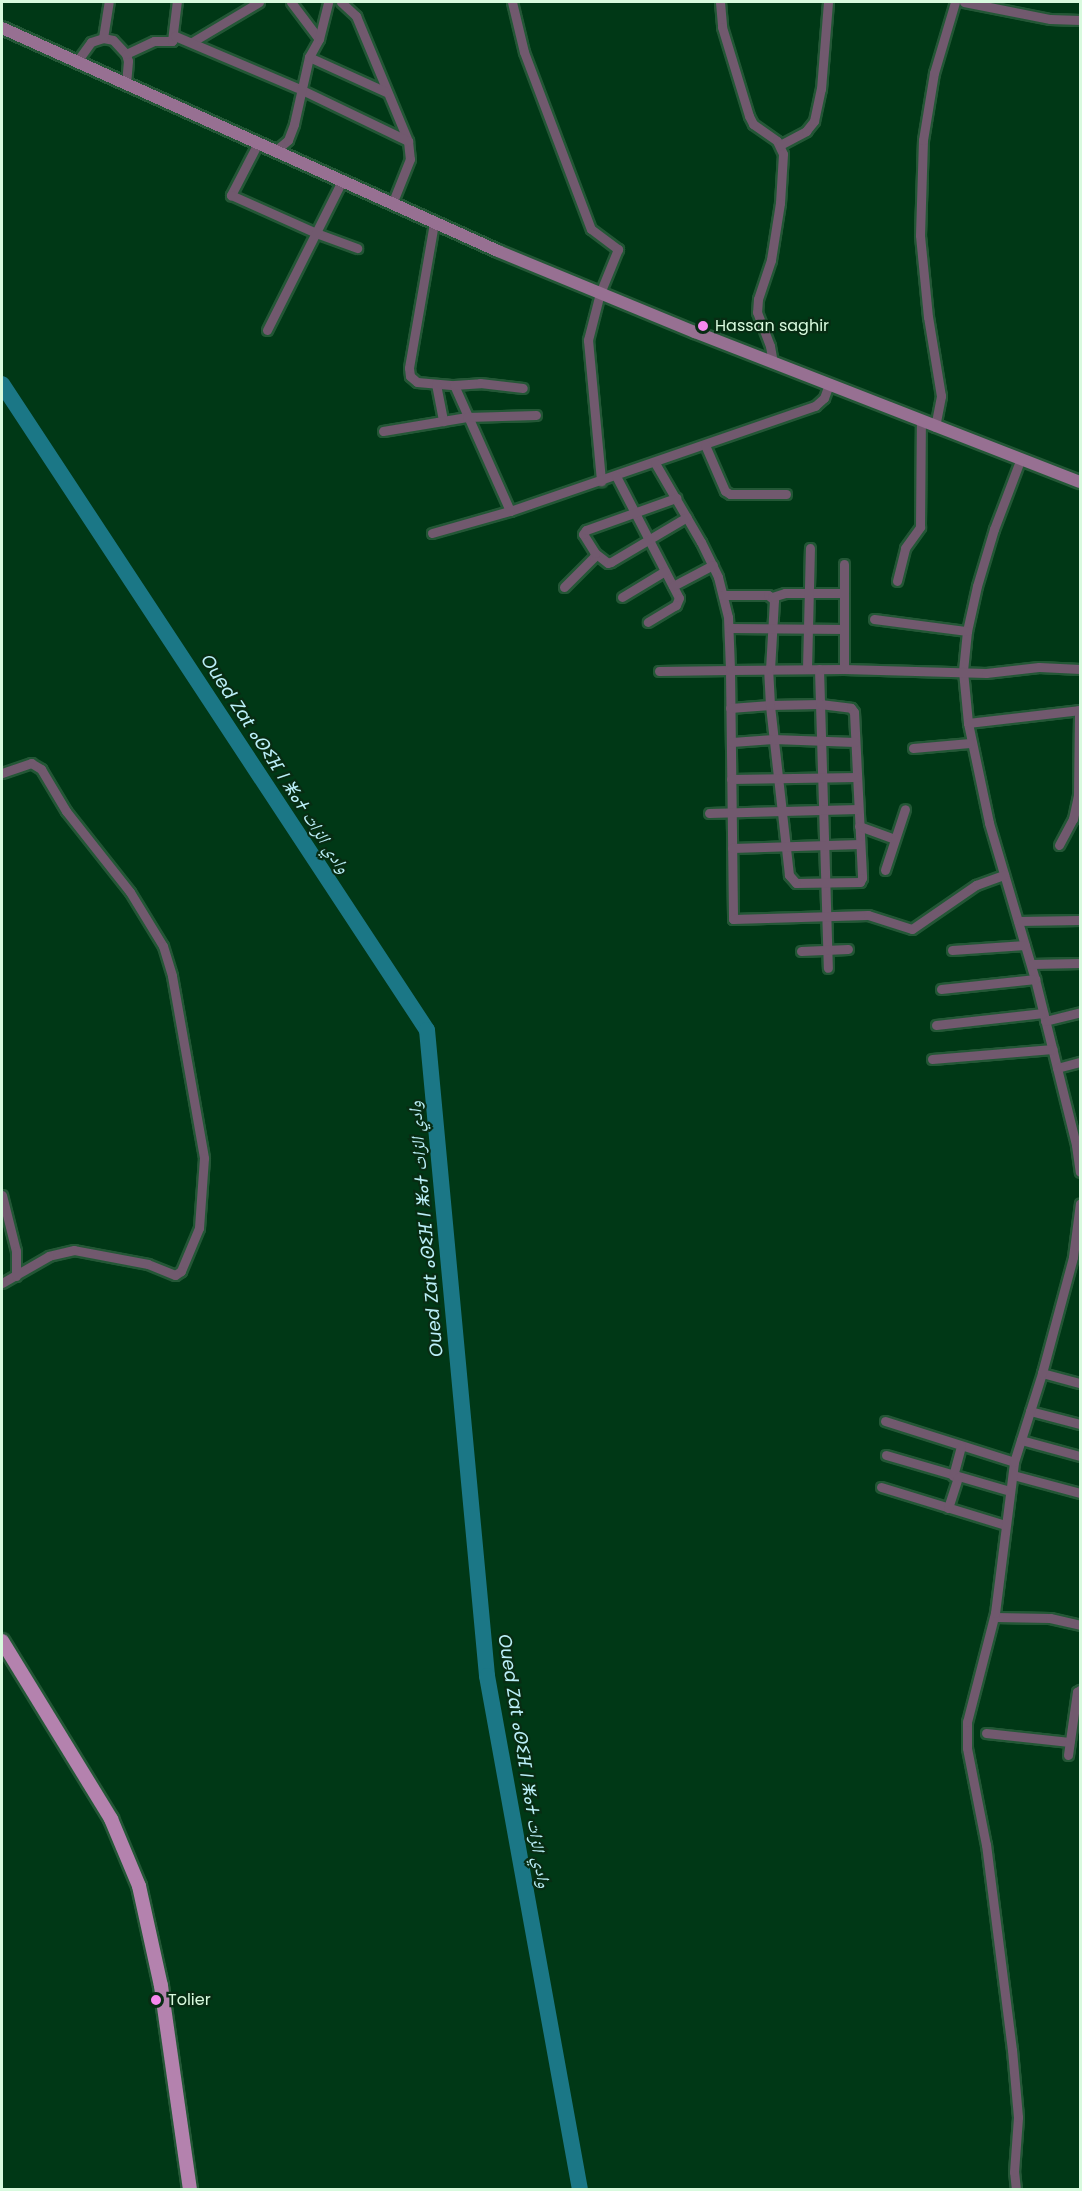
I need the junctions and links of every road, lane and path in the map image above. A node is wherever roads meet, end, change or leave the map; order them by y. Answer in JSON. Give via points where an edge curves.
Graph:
{"nodes":[{"id":1,"x":109,"y":2,"type":"edge"},
{"id":2,"x":177,"y":2,"type":"edge"},
{"id":3,"x":259,"y":2,"type":"edge"},
{"id":4,"x":291,"y":2,"type":"edge"},
{"id":5,"x":328,"y":2,"type":"edge"},
{"id":6,"x":341,"y":2,"type":"edge"},
{"id":7,"x":512,"y":2,"type":"edge"},
{"id":8,"x":720,"y":2,"type":"edge"},
{"id":9,"x":828,"y":2,"type":"edge"},
{"id":10,"x":955,"y":2,"type":"edge"},
{"id":11,"x":964,"y":2,"type":"edge"},
{"id":12,"x":1080,"y":20,"type":"edge"},
{"id":13,"x":2,"y":28,"type":"edge"},
{"id":14,"x":103,"y":38,"type":"junction"},
{"id":15,"x":319,"y":39,"type":"junction"},
{"id":16,"x":172,"y":41,"type":"junction"},
{"id":17,"x":192,"y":42,"type":"junction"},
{"id":18,"x":126,"y":54,"type":"junction"},
{"id":19,"x":309,"y":57,"type":"junction"},
{"id":20,"x":78,"y":60,"type":"junction"},
{"id":21,"x":126,"y":83,"type":"junction"},
{"id":22,"x":302,"y":90,"type":"junction"},
{"id":23,"x":386,"y":92,"type":"junction"},
{"id":24,"x":408,"y":141,"type":"junction"},
{"id":25,"x":258,"y":143,"type":"junction"},
{"id":26,"x":780,"y":145,"type":"junction"},
{"id":27,"x":275,"y":151,"type":"junction"},
{"id":28,"x":342,"y":181,"type":"junction"},
{"id":29,"x":392,"y":204,"type":"junction"},
{"id":30,"x":434,"y":223,"type":"junction"},
{"id":31,"x":316,"y":233,"type":"junction"},
{"id":32,"x":357,"y":248,"type":"dead end"},
{"id":33,"x":600,"y":294,"type":"junction"},
{"id":34,"x":267,"y":330,"type":"dead end"},
{"id":35,"x":773,"y":363,"type":"junction"},
{"id":36,"x":436,"y":384,"type":"junction"},
{"id":37,"x":829,"y":384,"type":"junction"},
{"id":38,"x":454,"y":385,"type":"junction"},
{"id":39,"x":523,"y":388,"type":"dead end"},
{"id":40,"x":536,"y":415,"type":"dead end"},
{"id":41,"x":467,"y":417,"type":"junction"},
{"id":42,"x":443,"y":421,"type":"junction"},
{"id":43,"x":921,"y":421,"type":"junction"},
{"id":44,"x":935,"y":427,"type":"junction"},
{"id":45,"x":383,"y":431,"type":"dead end"},
{"id":46,"x":705,"y":445,"type":"junction"},
{"id":47,"x":1021,"y":458,"type":"junction"},
{"id":48,"x":655,"y":463,"type":"junction"},
{"id":49,"x":616,"y":476,"type":"junction"},
{"id":50,"x":601,"y":481,"type":"junction"},
{"id":51,"x":1080,"y":482,"type":"edge"},
{"id":52,"x":786,"y":494,"type":"dead end"},
{"id":53,"x":676,"y":498,"type":"junction"},
{"id":54,"x":510,"y":511,"type":"junction"},
{"id":55,"x":635,"y":513,"type":"junction"},
{"id":56,"x":687,"y":517,"type":"junction"},
{"id":57,"x":432,"y":533,"type":"dead end"},
{"id":58,"x":648,"y":540,"type":"junction"},
{"id":59,"x":810,"y":548,"type":"dead end"},
{"id":60,"x":595,"y":553,"type":"junction"},
{"id":61,"x":844,"y":564,"type":"dead end"},
{"id":62,"x":713,"y":565,"type":"junction"},
{"id":63,"x":665,"y":572,"type":"junction"},
{"id":64,"x":897,"y":581,"type":"dead end"},
{"id":65,"x":673,"y":586,"type":"junction"},
{"id":66,"x":564,"y":587,"type":"dead end"},
{"id":67,"x":809,"y":593,"type":"junction"},
{"id":68,"x":844,"y":593,"type":"junction"},
{"id":69,"x":723,"y":595,"type":"junction"},
{"id":70,"x":622,"y":597,"type":"dead end"},
{"id":71,"x":772,"y":597,"type":"junction"},
{"id":72,"x":874,"y":619,"type":"dead end"},
{"id":73,"x":648,"y":622,"type":"dead end"},
{"id":74,"x":729,"y":628,"type":"junction"},
{"id":75,"x":772,"y":629,"type":"junction"},
{"id":76,"x":808,"y":629,"type":"junction"},
{"id":77,"x":844,"y":629,"type":"junction"},
{"id":78,"x":967,"y":631,"type":"junction"},
{"id":79,"x":769,"y":669,"type":"junction"},
{"id":80,"x":807,"y":669,"type":"junction"},
{"id":81,"x":819,"y":669,"type":"junction"},
{"id":82,"x":844,"y":669,"type":"junction"},
{"id":83,"x":1080,"y":669,"type":"edge"},
{"id":84,"x":658,"y":670,"type":"dead end"},
{"id":85,"x":730,"y":670,"type":"junction"},
{"id":86,"x":963,"y":671,"type":"junction"},
{"id":87,"x":820,"y":704,"type":"junction"},
{"id":88,"x":770,"y":705,"type":"junction"},
{"id":89,"x":730,"y":708,"type":"junction"},
{"id":90,"x":1080,"y":710,"type":"edge"},
{"id":91,"x":968,"y":723,"type":"junction"},
{"id":92,"x":773,"y":740,"type":"junction"},
{"id":93,"x":822,"y":740,"type":"junction"},
{"id":94,"x":732,"y":742,"type":"junction"},
{"id":95,"x":855,"y":742,"type":"junction"},
{"id":96,"x":970,"y":743,"type":"junction"},
{"id":97,"x":913,"y":748,"type":"dead end"},
{"id":98,"x":2,"y":773,"type":"edge"},
{"id":99,"x":778,"y":777,"type":"junction"},
{"id":100,"x":823,"y":777,"type":"junction"},
{"id":101,"x":857,"y":777,"type":"junction"},
{"id":102,"x":731,"y":779,"type":"junction"},
{"id":103,"x":824,"y":809,"type":"junction"},
{"id":104,"x":858,"y":809,"type":"junction"},
{"id":105,"x":905,"y":809,"type":"dead end"},
{"id":106,"x":781,"y":811,"type":"junction"},
{"id":107,"x":709,"y":813,"type":"dead end"},
{"id":108,"x":732,"y":813,"type":"junction"},
{"id":109,"x":859,"y":826,"type":"junction"},
{"id":110,"x":895,"y":839,"type":"junction"},
{"id":111,"x":825,"y":844,"type":"junction"},
{"id":112,"x":860,"y":844,"type":"junction"},
{"id":113,"x":1059,"y":845,"type":"dead end"},
{"id":114,"x":785,"y":846,"type":"junction"},
{"id":115,"x":732,"y":848,"type":"junction"},
{"id":116,"x":885,"y":870,"type":"dead end"},
{"id":117,"x":1004,"y":875,"type":"junction"},
{"id":118,"x":827,"y":882,"type":"junction"},
{"id":119,"x":827,"y":915,"type":"junction"},
{"id":120,"x":1080,"y":920,"type":"edge"},
{"id":121,"x":1018,"y":921,"type":"junction"},
{"id":122,"x":1025,"y":945,"type":"junction"},
{"id":123,"x":848,"y":949,"type":"dead end"},
{"id":124,"x":828,"y":950,"type":"junction"},
{"id":125,"x":952,"y":950,"type":"dead end"},
{"id":126,"x":801,"y":951,"type":"dead end"},
{"id":127,"x":1080,"y":963,"type":"edge"},
{"id":128,"x":1031,"y":964,"type":"junction"},
{"id":129,"x":828,"y":968,"type":"dead end"},
{"id":130,"x":1035,"y":979,"type":"junction"},
{"id":131,"x":941,"y":989,"type":"dead end"},
{"id":132,"x":1080,"y":1012,"type":"edge"},
{"id":133,"x":1044,"y":1017,"type":"junction"},
{"id":134,"x":936,"y":1025,"type":"dead end"},
{"id":135,"x":1053,"y":1049,"type":"junction"},
{"id":136,"x":932,"y":1059,"type":"dead end"},
{"id":137,"x":1080,"y":1062,"type":"edge"},
{"id":138,"x":1057,"y":1068,"type":"junction"},
{"id":139,"x":1079,"y":1155,"type":"edge"},
{"id":140,"x":1080,"y":1172,"type":"edge"},
{"id":141,"x":2,"y":1195,"type":"edge"},
{"id":142,"x":1080,"y":1203,"type":"edge"},
{"id":143,"x":1079,"y":1232,"type":"edge"},
{"id":144,"x":1077,"y":1258,"type":"edge"},
{"id":145,"x":16,"y":1276,"type":"junction"},
{"id":146,"x":2,"y":1283,"type":"edge"},
{"id":147,"x":1042,"y":1373,"type":"junction"},
{"id":148,"x":1080,"y":1383,"type":"edge"},
{"id":149,"x":1030,"y":1411,"type":"junction"},
{"id":150,"x":885,"y":1421,"type":"dead end"},
{"id":151,"x":1080,"y":1424,"type":"edge"},
{"id":152,"x":1021,"y":1440,"type":"junction"},
{"id":153,"x":961,"y":1446,"type":"junction"},
{"id":154,"x":886,"y":1455,"type":"dead end"},
{"id":155,"x":1080,"y":1456,"type":"edge"},
{"id":156,"x":1014,"y":1462,"type":"junction"},
{"id":157,"x":1012,"y":1474,"type":"junction"},
{"id":158,"x":956,"y":1477,"type":"junction"},
{"id":159,"x":881,"y":1487,"type":"dead end"},
{"id":160,"x":1010,"y":1491,"type":"junction"},
{"id":161,"x":1080,"y":1493,"type":"edge"},
{"id":162,"x":948,"y":1508,"type":"junction"},
{"id":163,"x":1005,"y":1525,"type":"junction"},
{"id":164,"x":995,"y":1617,"type":"junction"},
{"id":165,"x":1080,"y":1625,"type":"edge"},
{"id":166,"x":2,"y":1641,"type":"edge"},
{"id":167,"x":1080,"y":1690,"type":"edge"},
{"id":168,"x":986,"y":1733,"type":"dead end"},
{"id":169,"x":1070,"y":1742,"type":"junction"},
{"id":170,"x":1068,"y":1755,"type":"dead end"},
{"id":171,"x":190,"y":2190,"type":"edge"},
{"id":172,"x":1016,"y":2190,"type":"edge"}],
"edges":[{"from":1,"to":14,"type":"street"},
{"from":2,"to":16,"type":"street"},
{"from":3,"to":17,"type":"street"},
{"from":4,"to":15,"type":"street"},
{"from":5,"to":15,"type":"street"},
{"from":6,"to":23,"type":"street","via":[[356,16]]},
{"from":7,"to":33,"type":"street","via":[[524,52],[588,222],[597,235],[618,249]]},
{"from":8,"to":26,"type":"street","via":[[722,27],[749,116],[753,124]]},
{"from":9,"to":26,"type":"street","via":[[814,121],[806,131]]},
{"from":10,"to":44,"type":"street","via":[[934,73],[923,140],[920,243],[940,386]]},
{"from":11,"to":12,"type":"street","via":[[1050,19]]},
{"from":13,"to":20,"type":"street"},
{"from":14,"to":18,"type":"street","via":[[113,40]]},
{"from":14,"to":20,"type":"street","via":[[91,42]]},
{"from":15,"to":19,"type":"street"},
{"from":16,"to":17,"type":"street","via":[[175,36]]},
{"from":16,"to":18,"type":"street","via":[[154,41]]},
{"from":17,"to":22,"type":"street"},
{"from":18,"to":21,"type":"street"},
{"from":19,"to":22,"type":"street"},
{"from":19,"to":23,"type":"street"},
{"from":20,"to":21,"type":"street"},
{"from":21,"to":25,"type":"street"},
{"from":22,"to":24,"type":"street"},
{"from":22,"to":27,"type":"street","via":[[288,140]]},
{"from":23,"to":24,"type":"street"},
{"from":24,"to":29,"type":"street","via":[[410,159]]},
{"from":25,"to":27,"type":"street"},
{"from":25,"to":31,"type":"street","via":[[231,195]]},
{"from":26,"to":35,"type":"street","via":[[780,203],[757,312]]},
{"from":27,"to":28,"type":"street"},
{"from":28,"to":29,"type":"street"},
{"from":28,"to":31,"type":"street"},
{"from":29,"to":30,"type":"street"},
{"from":30,"to":33,"type":"street"},
{"from":30,"to":36,"type":"street","via":[[409,368],[412,380]]},
{"from":31,"to":32,"type":"street"},
{"from":31,"to":34,"type":"street"},
{"from":33,"to":35,"type":"street"},
{"from":33,"to":50,"type":"street","via":[[588,340]]},
{"from":35,"to":37,"type":"street"},
{"from":36,"to":38,"type":"street"},
{"from":36,"to":42,"type":"street"},
{"from":37,"to":43,"type":"street"},
{"from":37,"to":46,"type":"street","via":[[824,398],[815,406]]},
{"from":38,"to":39,"type":"street","via":[[480,383]]},
{"from":38,"to":41,"type":"street"},
{"from":40,"to":41,"type":"street"},
{"from":41,"to":42,"type":"street"},
{"from":41,"to":54,"type":"street"},
{"from":42,"to":45,"type":"street"},
{"from":43,"to":44,"type":"street"},
{"from":43,"to":64,"type":"street","via":[[920,527],[905,548]]},
{"from":44,"to":47,"type":"street"},
{"from":46,"to":48,"type":"street"},
{"from":46,"to":52,"type":"street","via":[[725,491]]},
{"from":47,"to":51,"type":"street"},
{"from":47,"to":78,"type":"street","via":[[994,529]]},
{"from":48,"to":49,"type":"street"},
{"from":48,"to":53,"type":"street"},
{"from":49,"to":50,"type":"street"},
{"from":49,"to":55,"type":"street"},
{"from":50,"to":54,"type":"street"},
{"from":53,"to":55,"type":"street"},
{"from":53,"to":56,"type":"street"},
{"from":54,"to":57,"type":"street"},
{"from":55,"to":58,"type":"street"},
{"from":55,"to":60,"type":"street","via":[[586,531],[584,539]]},
{"from":56,"to":58,"type":"street"},
{"from":56,"to":62,"type":"street"},
{"from":58,"to":60,"type":"street","via":[[608,563]]},
{"from":58,"to":63,"type":"street"},
{"from":59,"to":67,"type":"street"},
{"from":60,"to":66,"type":"street"},
{"from":61,"to":68,"type":"street"},
{"from":62,"to":65,"type":"street"},
{"from":62,"to":69,"type":"street"},
{"from":63,"to":65,"type":"street"},
{"from":63,"to":70,"type":"street"},
{"from":65,"to":73,"type":"street","via":[[680,601]]},
{"from":67,"to":68,"type":"street"},
{"from":67,"to":71,"type":"street"},
{"from":67,"to":76,"type":"street"},
{"from":68,"to":77,"type":"street"},
{"from":69,"to":71,"type":"street"},
{"from":69,"to":74,"type":"street"},
{"from":71,"to":75,"type":"street"},
{"from":72,"to":78,"type":"street"},
{"from":74,"to":75,"type":"street"},
{"from":74,"to":85,"type":"street"},
{"from":75,"to":76,"type":"street"},
{"from":75,"to":79,"type":"street"},
{"from":76,"to":77,"type":"street"},
{"from":76,"to":80,"type":"street"},
{"from":77,"to":82,"type":"street"},
{"from":78,"to":86,"type":"street"},
{"from":79,"to":80,"type":"street"},
{"from":79,"to":85,"type":"street"},
{"from":79,"to":88,"type":"street"},
{"from":80,"to":81,"type":"street"},
{"from":81,"to":82,"type":"street"},
{"from":81,"to":87,"type":"street"},
{"from":82,"to":86,"type":"street"},
{"from":83,"to":86,"type":"street"},
{"from":84,"to":85,"type":"street"},
{"from":85,"to":89,"type":"street"},
{"from":86,"to":91,"type":"street"},
{"from":87,"to":88,"type":"street"},
{"from":87,"to":93,"type":"street"},
{"from":87,"to":95,"type":"street","via":[[851,708]]},
{"from":88,"to":89,"type":"street"},
{"from":88,"to":92,"type":"street"},
{"from":89,"to":94,"type":"street"},
{"from":90,"to":91,"type":"street"},
{"from":90,"to":113,"type":"street","via":[[1078,796]]},
{"from":91,"to":96,"type":"street"},
{"from":92,"to":93,"type":"street"},
{"from":92,"to":94,"type":"street"},
{"from":92,"to":99,"type":"street"},
{"from":93,"to":95,"type":"street"},
{"from":93,"to":100,"type":"street"},
{"from":94,"to":102,"type":"street"},
{"from":95,"to":101,"type":"street"},
{"from":96,"to":97,"type":"street"},
{"from":96,"to":117,"type":"street"},
{"from":98,"to":145,"type":"street","via":[[31,763],[41,769],[66,811],[130,892],[163,946],[172,976],[204,1158],[200,1228],[181,1271],[175,1275],[148,1264],[75,1250],[50,1256]]},
{"from":99,"to":100,"type":"street"},
{"from":99,"to":102,"type":"street"},
{"from":99,"to":106,"type":"street"},
{"from":100,"to":101,"type":"street"},
{"from":100,"to":103,"type":"street"},
{"from":101,"to":104,"type":"street"},
{"from":102,"to":108,"type":"street"},
{"from":103,"to":104,"type":"street"},
{"from":103,"to":106,"type":"street"},
{"from":103,"to":111,"type":"street"},
{"from":104,"to":109,"type":"street"},
{"from":105,"to":110,"type":"street"},
{"from":106,"to":108,"type":"street"},
{"from":106,"to":114,"type":"street"},
{"from":107,"to":108,"type":"street"},
{"from":108,"to":115,"type":"street"},
{"from":109,"to":110,"type":"street"},
{"from":109,"to":112,"type":"street"},
{"from":110,"to":116,"type":"street"},
{"from":111,"to":112,"type":"street"},
{"from":111,"to":114,"type":"street"},
{"from":111,"to":118,"type":"street"},
{"from":112,"to":118,"type":"street","via":[[862,880]]},
{"from":114,"to":115,"type":"street"},
{"from":114,"to":118,"type":"street","via":[[792,880]]},
{"from":115,"to":119,"type":"street","via":[[733,918]]},
{"from":117,"to":119,"type":"street","via":[[976,885],[912,929],[868,915]]},
{"from":117,"to":121,"type":"street"},
{"from":118,"to":119,"type":"street"},
{"from":119,"to":124,"type":"street"},
{"from":120,"to":121,"type":"street"},
{"from":121,"to":122,"type":"street"},
{"from":122,"to":125,"type":"street"},
{"from":122,"to":128,"type":"street"},
{"from":123,"to":124,"type":"street"},
{"from":124,"to":126,"type":"street"},
{"from":124,"to":129,"type":"street"},
{"from":127,"to":128,"type":"street"},
{"from":128,"to":130,"type":"street"},
{"from":130,"to":131,"type":"street"},
{"from":130,"to":133,"type":"street"},
{"from":132,"to":133,"type":"street"},
{"from":133,"to":134,"type":"street"},
{"from":133,"to":135,"type":"street"},
{"from":135,"to":136,"type":"street"},
{"from":135,"to":138,"type":"street"},
{"from":137,"to":138,"type":"street"},
{"from":138,"to":139,"type":"street"},
{"from":139,"to":140,"type":"street"},
{"from":141,"to":145,"type":"street","via":[[16,1251]]},
{"from":142,"to":143,"type":"street"},
{"from":143,"to":144,"type":"street"},
{"from":144,"to":147,"type":"street"},
{"from":145,"to":146,"type":"street"},
{"from":147,"to":148,"type":"street"},
{"from":147,"to":149,"type":"street"},
{"from":149,"to":151,"type":"street"},
{"from":149,"to":152,"type":"street"},
{"from":150,"to":153,"type":"street"},
{"from":152,"to":155,"type":"street"},
{"from":152,"to":156,"type":"street"},
{"from":153,"to":156,"type":"street"},
{"from":153,"to":158,"type":"street"},
{"from":154,"to":158,"type":"street"},
{"from":156,"to":157,"type":"street"},
{"from":157,"to":160,"type":"street"},
{"from":157,"to":161,"type":"street"},
{"from":158,"to":160,"type":"street"},
{"from":158,"to":162,"type":"street"},
{"from":159,"to":162,"type":"street"},
{"from":160,"to":163,"type":"street"},
{"from":162,"to":163,"type":"street"},
{"from":163,"to":164,"type":"street"},
{"from":164,"to":165,"type":"street","via":[[1050,1618]]},
{"from":164,"to":172,"type":"street","via":[[967,1722],[966,1748],[988,1857],[1012,2050],[1018,2117]]},
{"from":166,"to":171,"type":"main road","via":[[100,1800],[139,1886],[161,1986]]},
{"from":167,"to":169,"type":"street"},
{"from":168,"to":169,"type":"street"},
{"from":169,"to":170,"type":"street"}]}
